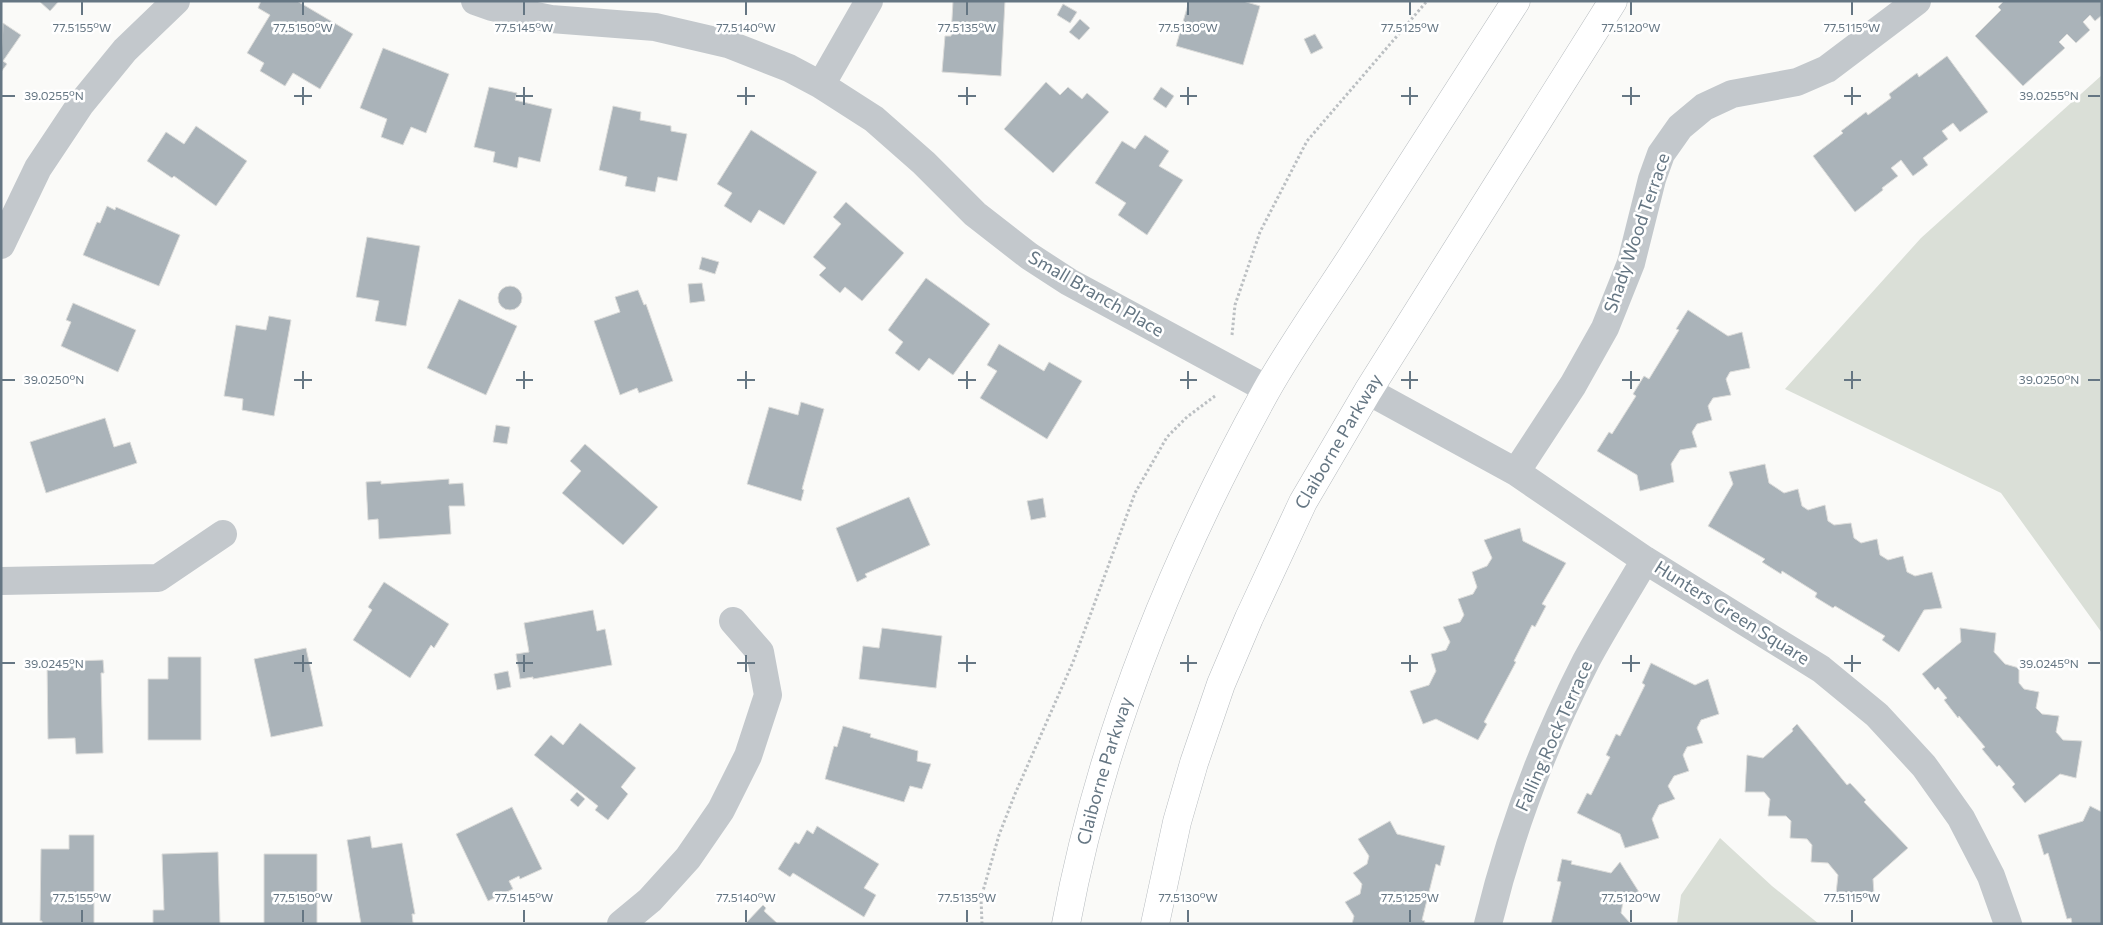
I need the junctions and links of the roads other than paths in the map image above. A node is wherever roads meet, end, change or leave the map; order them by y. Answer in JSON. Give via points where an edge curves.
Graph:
{"nodes":[{"id":1,"x":176,"y":1,"type":"edge"},
{"id":2,"x":475,"y":1,"type":"edge"},
{"id":3,"x":869,"y":1,"type":"edge"},
{"id":4,"x":1516,"y":1,"type":"edge"},
{"id":5,"x":1613,"y":1,"type":"edge"},
{"id":6,"x":1917,"y":1,"type":"edge"},
{"id":7,"x":822,"y":85,"type":"junction"},
{"id":8,"x":1,"y":245,"type":"edge"},
{"id":9,"x":1267,"y":389,"type":"junction"},
{"id":10,"x":1368,"y":390,"type":"junction"},
{"id":11,"x":1516,"y":472,"type":"junction"},
{"id":12,"x":224,"y":534,"type":"dead end"},
{"id":13,"x":1645,"y":560,"type":"junction"},
{"id":14,"x":1,"y":581,"type":"edge"},
{"id":15,"x":733,"y":621,"type":"dead end"},
{"id":16,"x":621,"y":924,"type":"edge"},
{"id":17,"x":1066,"y":924,"type":"edge"},
{"id":18,"x":1155,"y":924,"type":"edge"},
{"id":19,"x":1488,"y":924,"type":"edge"},
{"id":20,"x":2008,"y":924,"type":"edge"}],
"edges":[{"from":1,"to":8,"type":"street","via":[[125,50],[80,105],[38,168]]},
{"from":2,"to":7,"type":"street","name":"Small Branch Place","via":[[552,20],[655,27],[728,44]]},
{"from":3,"to":7,"type":"street"},
{"from":4,"to":9,"type":"main road","name":"Claiborne Parkway"},
{"from":5,"to":10,"type":"main road","name":"Claiborne Parkway"},
{"from":6,"to":11,"type":"street","name":"Shady Wood Terrace","via":[[1827,69],[1797,82],[1732,94],[1704,107],[1680,127],[1658,162],[1631,264],[1605,328],[1574,386]]},
{"from":7,"to":9,"type":"street","name":"Small Branch Place","via":[[874,119],[975,214],[1029,256],[1069,282]]},
{"from":9,"to":17,"type":"main road","name":"Claiborne Parkway","via":[[1203,514],[1152,625],[1088,825]]},
{"from":10,"to":11,"type":"street","name":"Hunters Green Square"},
{"from":10,"to":18,"type":"main road","name":"Claiborne Parkway","via":[[1304,502],[1221,684],[1177,822]]},
{"from":11,"to":13,"type":"street","name":"Hunters Green Square"},
{"from":12,"to":14,"type":"street","via":[[158,578]]},
{"from":13,"to":19,"type":"street","name":"Falling Rock Terrace","via":[[1586,661],[1532,780],[1501,868]]},
{"from":13,"to":20,"type":"street","name":"Hunters Green Square","via":[[1821,669],[1877,715],[1924,766],[1961,818],[1991,876]]},
{"from":15,"to":16,"type":"street","via":[[760,652],[768,695],[748,756],[721,810],[688,858],[650,900]]}]}
